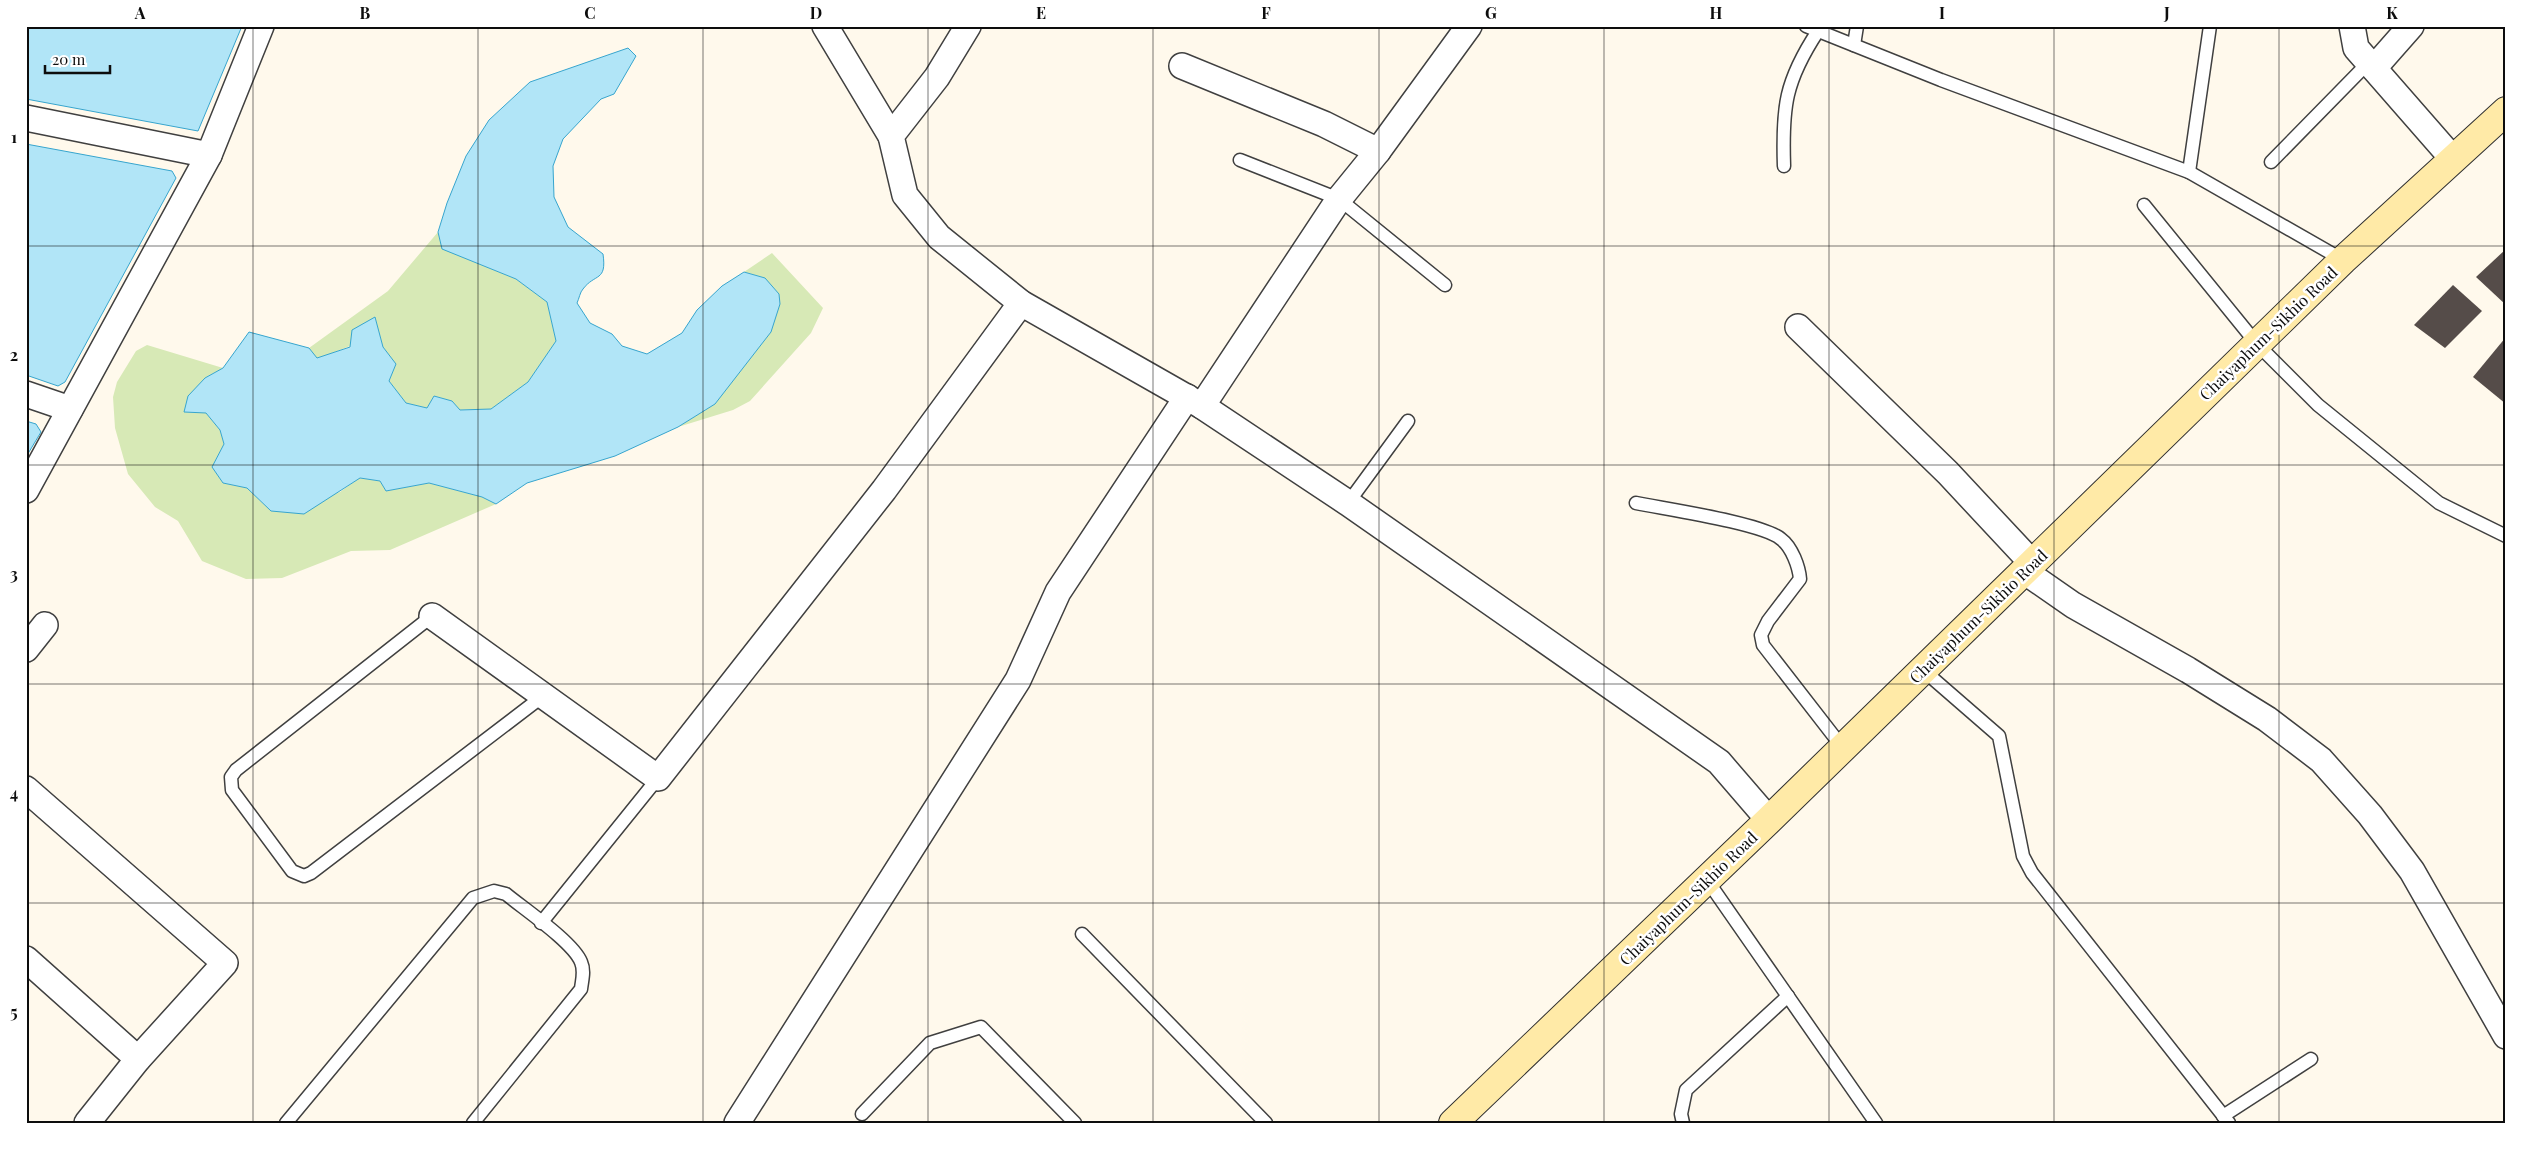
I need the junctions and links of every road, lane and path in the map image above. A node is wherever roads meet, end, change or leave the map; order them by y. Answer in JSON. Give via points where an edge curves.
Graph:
{"nodes":[{"id":1,"x":261,"y":26,"type":"edge"},
{"id":2,"x":825,"y":26,"type":"edge"},
{"id":3,"x":968,"y":26,"type":"edge"},
{"id":4,"x":1470,"y":26,"type":"edge"},
{"id":5,"x":1857,"y":26,"type":"edge"},
{"id":6,"x":2210,"y":26,"type":"edge"},
{"id":7,"x":2352,"y":26,"type":"edge"},
{"id":8,"x":2411,"y":26,"type":"edge"},
{"id":9,"x":1812,"y":28,"type":"edge"},
{"id":10,"x":1854,"y":45,"type":"junction"},
{"id":11,"x":2372,"y":65,"type":"junction"},
{"id":12,"x":1182,"y":66,"type":"dead end"},
{"id":13,"x":2506,"y":111,"type":"edge"},
{"id":14,"x":26,"y":118,"type":"edge"},
{"id":15,"x":891,"y":136,"type":"junction"},
{"id":16,"x":1378,"y":151,"type":"junction"},
{"id":17,"x":209,"y":155,"type":"junction"},
{"id":18,"x":2453,"y":159,"type":"junction"},
{"id":19,"x":1240,"y":160,"type":"dead end"},
{"id":20,"x":2271,"y":162,"type":"dead end"},
{"id":21,"x":1784,"y":166,"type":"dead end"},
{"id":22,"x":2189,"y":172,"type":"junction"},
{"id":23,"x":1339,"y":199,"type":"junction"},
{"id":24,"x":2144,"y":205,"type":"dead end"},
{"id":25,"x":2343,"y":260,"type":"junction"},
{"id":26,"x":1445,"y":286,"type":"dead end"},
{"id":27,"x":1021,"y":304,"type":"junction"},
{"id":28,"x":1798,"y":327,"type":"dead end"},
{"id":29,"x":2257,"y":344,"type":"junction"},
{"id":30,"x":26,"y":394,"type":"edge"},
{"id":31,"x":1194,"y":402,"type":"junction"},
{"id":32,"x":70,"y":409,"type":"junction"},
{"id":33,"x":1408,"y":421,"type":"dead end"},
{"id":34,"x":26,"y":490,"type":"edge"},
{"id":35,"x":1348,"y":503,"type":"junction"},
{"id":36,"x":1636,"y":503,"type":"dead end"},
{"id":37,"x":2506,"y":536,"type":"edge"},
{"id":38,"x":2028,"y":567,"type":"junction"},
{"id":39,"x":432,"y":616,"type":"joint"},
{"id":40,"x":45,"y":625,"type":"dead end"},
{"id":41,"x":26,"y":650,"type":"edge"},
{"id":42,"x":1923,"y":670,"type":"junction"},
{"id":43,"x":543,"y":696,"type":"junction"},
{"id":44,"x":1843,"y":748,"type":"junction"},
{"id":45,"x":658,"y":778,"type":"junction"},
{"id":46,"x":26,"y":788,"type":"edge"},
{"id":47,"x":1769,"y":820,"type":"junction"},
{"id":48,"x":1707,"y":880,"type":"junction"},
{"id":49,"x":541,"y":923,"type":"junction"},
{"id":50,"x":1082,"y":934,"type":"dead end"},
{"id":51,"x":26,"y":959,"type":"edge"},
{"id":52,"x":1788,"y":996,"type":"junction"},
{"id":53,"x":2506,"y":1036,"type":"edge"},
{"id":54,"x":2311,"y":1059,"type":"dead end"},
{"id":55,"x":138,"y":1060,"type":"junction"},
{"id":56,"x":862,"y":1114,"type":"dead end"},
{"id":57,"x":2226,"y":1119,"type":"edge"},
{"id":58,"x":87,"y":1123,"type":"edge"},
{"id":59,"x":286,"y":1123,"type":"edge"},
{"id":60,"x":473,"y":1123,"type":"edge"},
{"id":61,"x":737,"y":1123,"type":"edge"},
{"id":62,"x":1075,"y":1123,"type":"edge"},
{"id":63,"x":1266,"y":1123,"type":"edge"},
{"id":64,"x":1453,"y":1123,"type":"edge"},
{"id":65,"x":1683,"y":1123,"type":"edge"},
{"id":66,"x":1876,"y":1123,"type":"edge"}],
"edges":[{"from":1,"to":17,"type":"street"},
{"from":2,"to":15,"type":"street"},
{"from":3,"to":15,"type":"street","via":[[937,77]]},
{"from":4,"to":16,"type":"street"},
{"from":5,"to":10,"type":"lane"},
{"from":6,"to":22,"type":"lane"},
{"from":7,"to":11,"type":"street","via":[[2356,48]]},
{"from":8,"to":11,"type":"street"},
{"from":9,"to":10,"type":"lane"},
{"from":9,"to":21,"type":"lane","via":[[1787,92]]},
{"from":10,"to":22,"type":"lane"},
{"from":11,"to":18,"type":"street"},
{"from":11,"to":20,"type":"lane"},
{"from":12,"to":16,"type":"street","via":[[1324,124]]},
{"from":13,"to":18,"type":"main road","name":"Chaiyaphum-Sikhio Road"},
{"from":14,"to":17,"type":"street"},
{"from":15,"to":27,"type":"street","via":[[905,195],[940,237]]},
{"from":16,"to":23,"type":"street"},
{"from":17,"to":32,"type":"street"},
{"from":18,"to":25,"type":"main road","name":"Chaiyaphum-Sikhio Road"},
{"from":19,"to":23,"type":"lane"},
{"from":22,"to":25,"type":"lane"},
{"from":23,"to":26,"type":"lane"},
{"from":23,"to":31,"type":"street"},
{"from":24,"to":29,"type":"lane"},
{"from":25,"to":29,"type":"main road","name":"Chaiyaphum-Sikhio Road"},
{"from":27,"to":31,"type":"street"},
{"from":27,"to":45,"type":"street","via":[[884,490]]},
{"from":28,"to":38,"type":"street","via":[[1948,473]]},
{"from":29,"to":37,"type":"lane","via":[[2318,405],[2439,503]]},
{"from":29,"to":38,"type":"main road","name":"Chaiyaphum-Sikhio Road"},
{"from":30,"to":32,"type":"street"},
{"from":31,"to":35,"type":"street"},
{"from":31,"to":61,"type":"street","via":[[1058,592],[1018,680]]},
{"from":32,"to":34,"type":"street"},
{"from":33,"to":35,"type":"lane"},
{"from":35,"to":47,"type":"street","via":[[1719,762]]},
{"from":36,"to":44,"type":"lane","via":[[1762,529],[1782,539],[1799,568],[1800,579],[1761,635],[1764,645]]},
{"from":38,"to":42,"type":"main road","name":"Chaiyaphum-Sikhio Road"},
{"from":38,"to":53,"type":"street","via":[[2073,605],[2267,719],[2321,760],[2370,815],[2412,870]]},
{"from":39,"to":43,"type":"street"},
{"from":39,"to":43,"type":"lane","via":[[231,777],[232,790],[292,871],[304,876],[312,873]]},
{"from":40,"to":41,"type":"street"},
{"from":42,"to":44,"type":"main road","name":"Chaiyaphum-Sikhio Road"},
{"from":42,"to":57,"type":"lane","via":[[1999,736],[2023,856],[2032,873]]},
{"from":43,"to":45,"type":"street"},
{"from":44,"to":47,"type":"main road","name":"Chaiyaphum-Sikhio Road"},
{"from":45,"to":49,"type":"lane"},
{"from":46,"to":55,"type":"street","via":[[225,963]]},
{"from":47,"to":48,"type":"main road","name":"Chaiyaphum-Sikhio Road"},
{"from":48,"to":52,"type":"lane"},
{"from":48,"to":64,"type":"main road","name":"Chaiyaphum-Sikhio Road"},
{"from":49,"to":59,"type":"lane","via":[[506,894],[494,891],[474,898]]},
{"from":49,"to":60,"type":"lane","via":[[571,948],[581,961],[584,973],[581,989]]},
{"from":50,"to":63,"type":"lane"},
{"from":51,"to":55,"type":"street"},
{"from":52,"to":65,"type":"lane","via":[[1686,1090],[1681,1114]]},
{"from":52,"to":66,"type":"lane"},
{"from":54,"to":57,"type":"lane"},
{"from":55,"to":58,"type":"street"},
{"from":56,"to":62,"type":"lane","via":[[930,1043],[981,1027]]}]}
